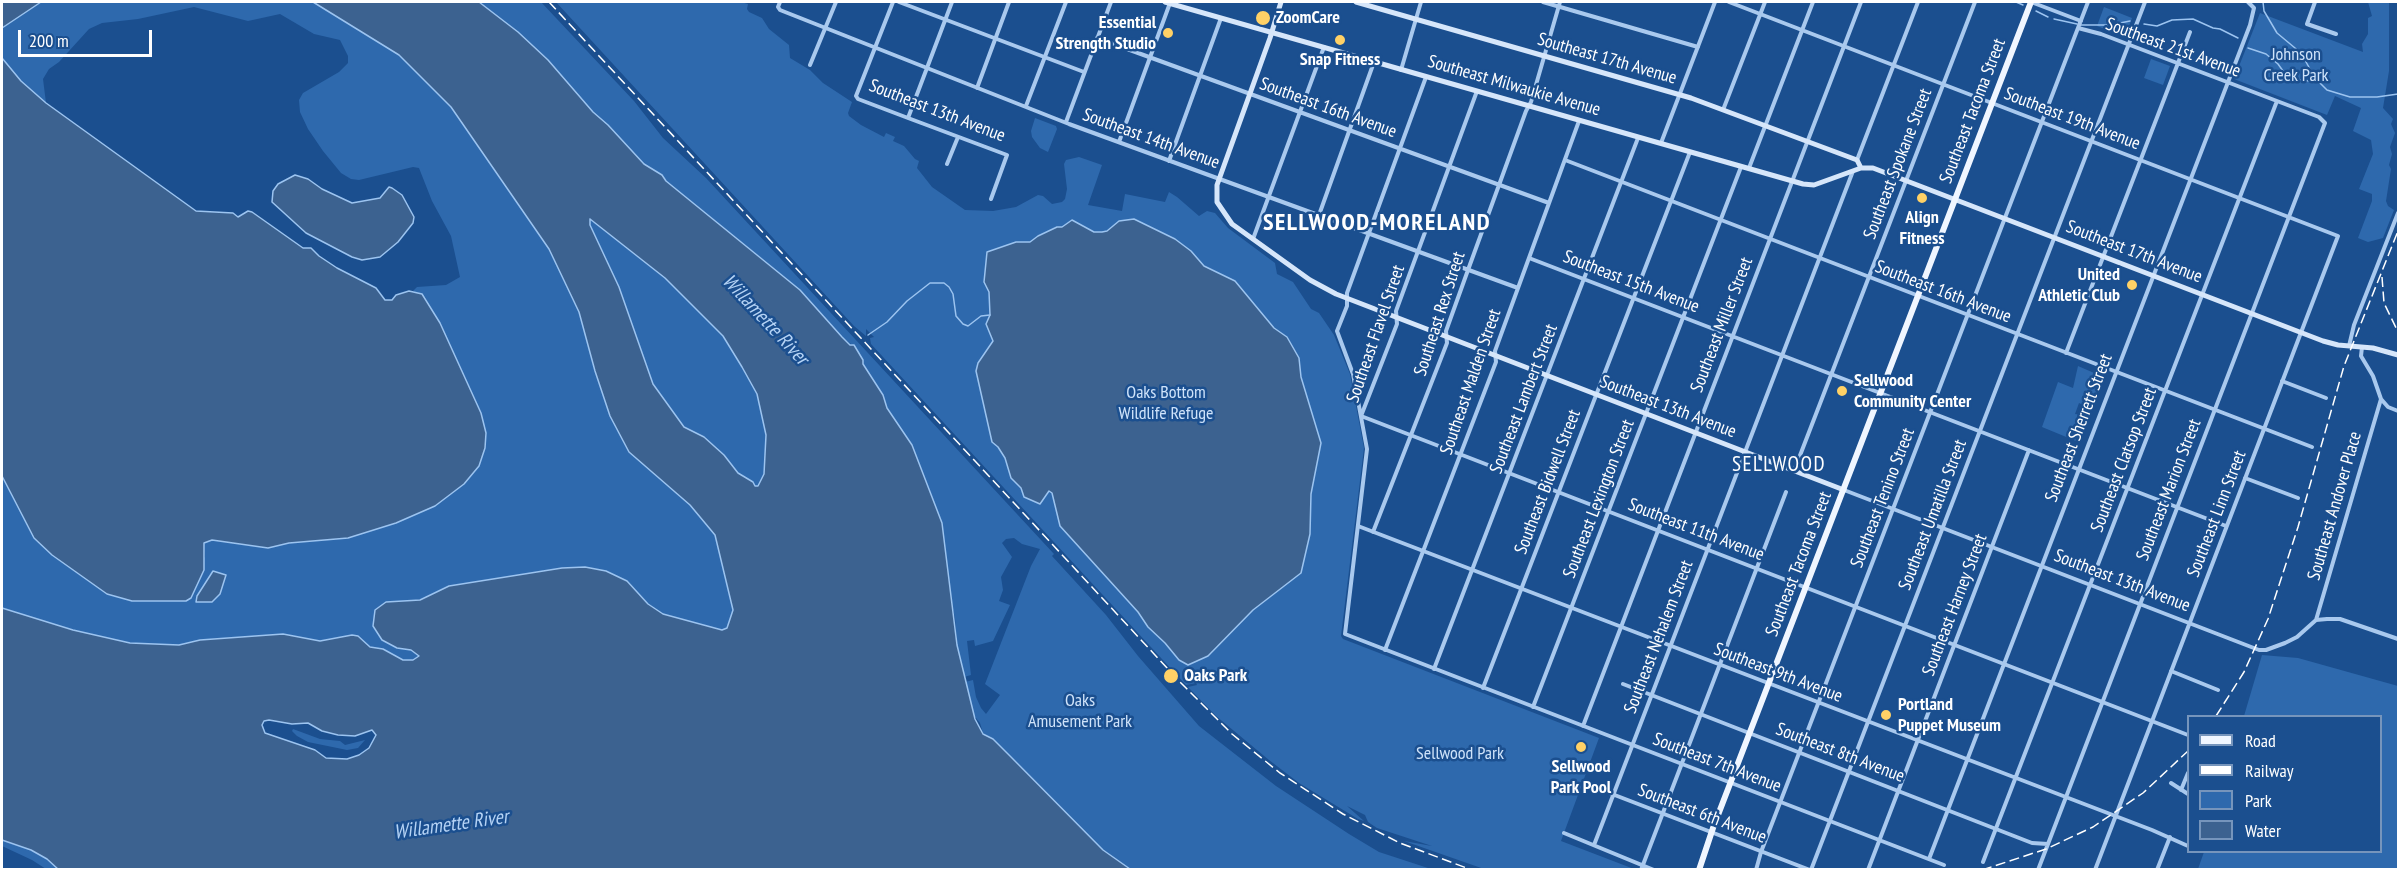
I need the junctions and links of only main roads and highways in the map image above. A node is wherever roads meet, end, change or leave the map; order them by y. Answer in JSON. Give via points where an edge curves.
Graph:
{"nodes":[{"id":1,"x":2031,"y":2,"type":"edge"},
{"id":2,"x":1699,"y":870,"type":"edge"}],
"edges":[{"from":1,"to":2,"type":"main road","name":"Southeast Tacoma Street"}]}
